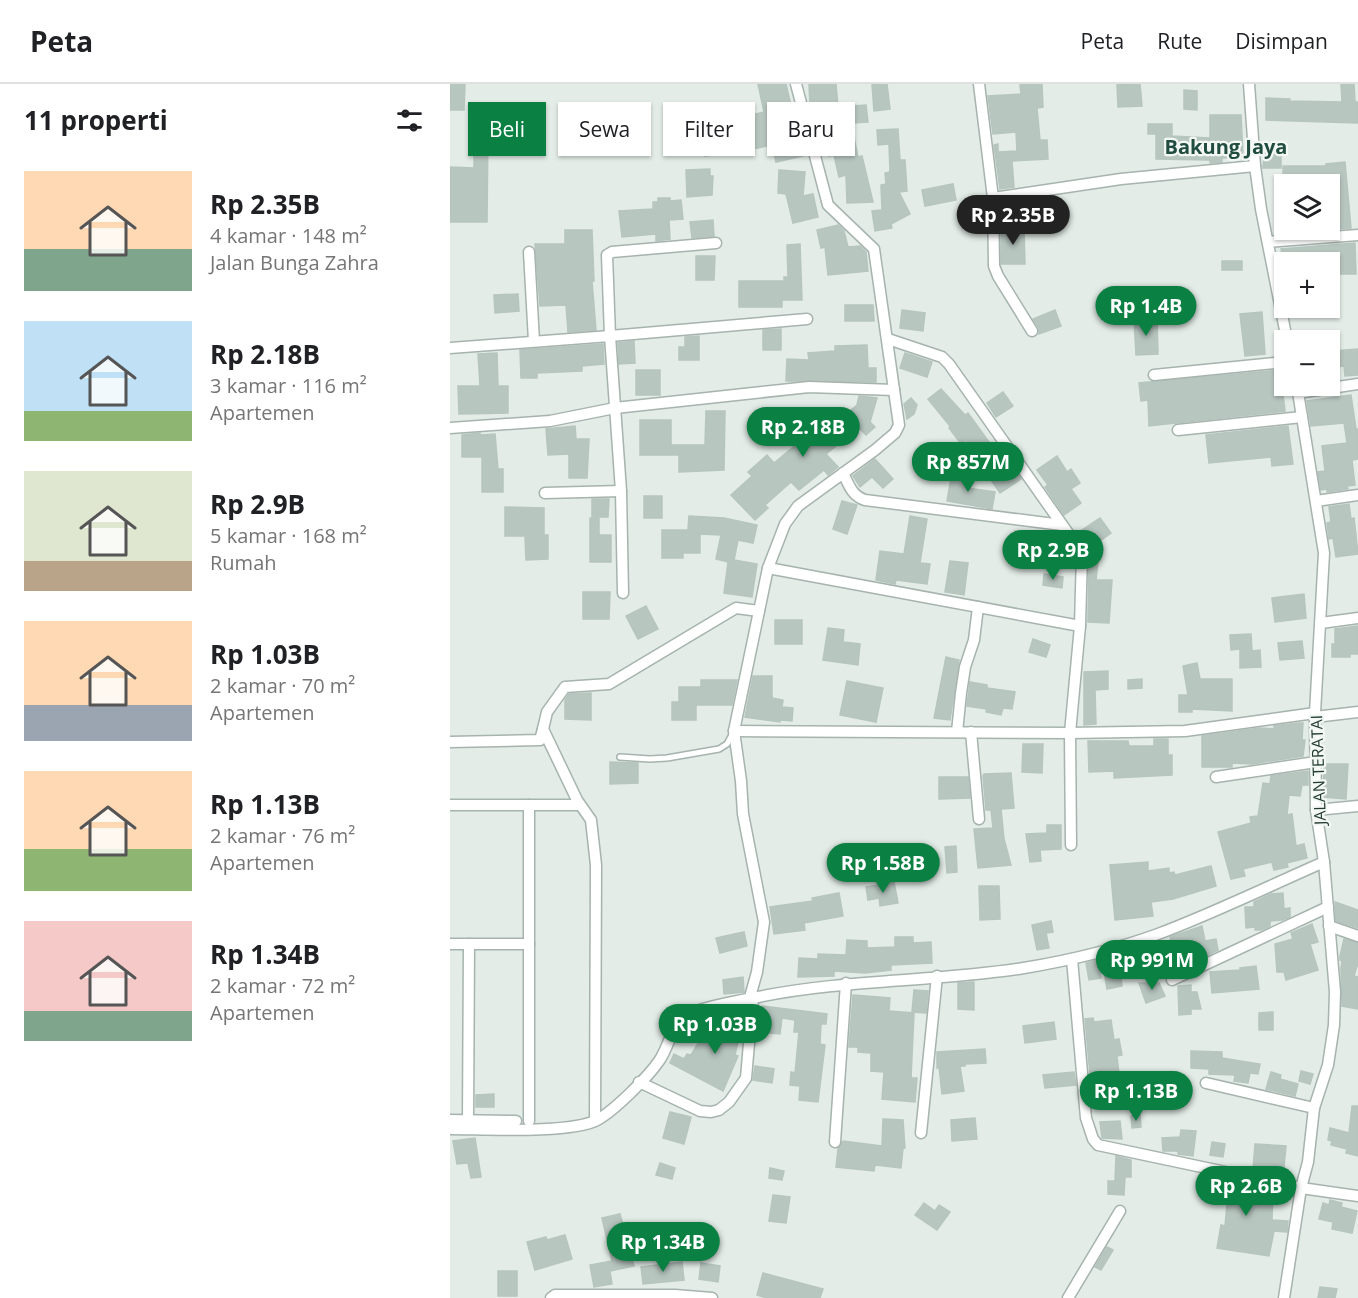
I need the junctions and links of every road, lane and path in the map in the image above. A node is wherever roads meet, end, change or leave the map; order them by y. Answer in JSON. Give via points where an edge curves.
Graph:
{"nodes":[{"id":1,"x":796,"y":84,"type":"edge"},
{"id":2,"x":980,"y":84,"type":"edge"},
{"id":3,"x":1249,"y":84,"type":"edge"},
{"id":4,"x":1255,"y":166,"type":"junction"},
{"id":5,"x":993,"y":198,"type":"junction"},
{"id":6,"x":1358,"y":235,"type":"edge"},
{"id":7,"x":1268,"y":242,"type":"junction"},
{"id":8,"x":716,"y":243,"type":"dead end"},
{"id":9,"x":529,"y":252,"type":"dead end"},
{"id":10,"x":807,"y":319,"type":"dead end"},
{"id":11,"x":1285,"y":330,"type":"edge"},
{"id":12,"x":1032,"y":331,"type":"dead end"},
{"id":13,"x":610,"y":336,"type":"junction"},
{"id":14,"x":888,"y":339,"type":"junction"},
{"id":15,"x":534,"y":341,"type":"junction"},
{"id":16,"x":450,"y":348,"type":"edge"},
{"id":17,"x":1274,"y":363,"type":"edge"},
{"id":18,"x":1154,"y":375,"type":"dead end"},
{"id":19,"x":1358,"y":384,"type":"edge"},
{"id":20,"x":1340,"y":385,"type":"edge"},
{"id":21,"x":894,"y":390,"type":"junction"},
{"id":22,"x":1298,"y":396,"type":"edge"},
{"id":23,"x":615,"y":408,"type":"junction"},
{"id":24,"x":1302,"y":417,"type":"junction"},
{"id":25,"x":450,"y":428,"type":"edge"},
{"id":26,"x":1178,"y":430,"type":"dead end"},
{"id":27,"x":843,"y":473,"type":"junction"},
{"id":28,"x":621,"y":491,"type":"junction"},
{"id":29,"x":545,"y":493,"type":"dead end"},
{"id":30,"x":1358,"y":495,"type":"edge"},
{"id":31,"x":1316,"y":501,"type":"junction"},
{"id":32,"x":1062,"y":525,"type":"junction"},
{"id":33,"x":768,"y":568,"type":"junction"},
{"id":34,"x":623,"y":593,"type":"dead end"},
{"id":35,"x":978,"y":607,"type":"junction"},
{"id":36,"x":759,"y":611,"type":"junction"},
{"id":37,"x":1358,"y":618,"type":"edge"},
{"id":38,"x":1321,"y":623,"type":"junction"},
{"id":39,"x":1080,"y":626,"type":"junction"},
{"id":40,"x":1358,"y":712,"type":"edge"},
{"id":41,"x":1315,"y":715,"type":"junction"},
{"id":42,"x":543,"y":729,"type":"junction"},
{"id":43,"x":734,"y":731,"type":"junction"},
{"id":44,"x":957,"y":732,"type":"junction"},
{"id":45,"x":971,"y":732,"type":"junction"},
{"id":46,"x":1070,"y":733,"type":"junction"},
{"id":47,"x":450,"y":742,"type":"edge"},
{"id":48,"x":620,"y":757,"type":"dead end"},
{"id":49,"x":1316,"y":762,"type":"junction"},
{"id":50,"x":1216,"y":777,"type":"dead end"},
{"id":51,"x":450,"y":805,"type":"edge"},
{"id":52,"x":529,"y":805,"type":"junction"},
{"id":53,"x":580,"y":805,"type":"junction"},
{"id":54,"x":1358,"y":806,"type":"edge"},
{"id":55,"x":1316,"y":810,"type":"junction"},
{"id":56,"x":979,"y":819,"type":"dead end"},
{"id":57,"x":1071,"y":845,"type":"dead end"},
{"id":58,"x":1324,"y":862,"type":"junction"},
{"id":59,"x":1328,"y":907,"type":"junction"},
{"id":60,"x":1329,"y":926,"type":"junction"},
{"id":61,"x":1358,"y":936,"type":"edge"},
{"id":62,"x":450,"y":944,"type":"edge"},
{"id":63,"x":469,"y":944,"type":"junction"},
{"id":64,"x":529,"y":944,"type":"junction"},
{"id":65,"x":1072,"y":959,"type":"junction"},
{"id":66,"x":937,"y":976,"type":"junction"},
{"id":67,"x":1172,"y":980,"type":"dead end"},
{"id":68,"x":846,"y":983,"type":"junction"},
{"id":69,"x":752,"y":998,"type":"junction"},
{"id":70,"x":639,"y":1083,"type":"junction"},
{"id":71,"x":1206,"y":1083,"type":"dead end"},
{"id":72,"x":1314,"y":1108,"type":"junction"},
{"id":73,"x":450,"y":1120,"type":"edge"},
{"id":74,"x":468,"y":1121,"type":"junction"},
{"id":75,"x":595,"y":1121,"type":"junction"},
{"id":76,"x":529,"y":1125,"type":"junction"},
{"id":77,"x":450,"y":1129,"type":"edge"},
{"id":78,"x":921,"y":1133,"type":"dead end"},
{"id":79,"x":835,"y":1142,"type":"dead end"},
{"id":80,"x":1302,"y":1188,"type":"junction"},
{"id":81,"x":1358,"y":1196,"type":"edge"},
{"id":82,"x":1119,"y":1212,"type":"dead end"},
{"id":83,"x":551,"y":1298,"type":"edge"},
{"id":84,"x":712,"y":1298,"type":"edge"},
{"id":85,"x":1068,"y":1298,"type":"edge"},
{"id":86,"x":1284,"y":1298,"type":"edge"}],
"edges":[{"from":1,"to":14,"type":"street","via":[[828,205],[874,249]]},
{"from":2,"to":5,"type":"street"},
{"from":3,"to":4,"type":"street"},
{"from":4,"to":5,"type":"street","via":[[1121,178]]},
{"from":4,"to":7,"type":"street"},
{"from":5,"to":12,"type":"street","via":[[994,266]]},
{"from":6,"to":7,"type":"street"},
{"from":7,"to":11,"type":"street"},
{"from":8,"to":13,"type":"street","via":[[607,255]]},
{"from":9,"to":15,"type":"street"},
{"from":10,"to":13,"type":"street"},
{"from":13,"to":15,"type":"street"},
{"from":13,"to":23,"type":"street"},
{"from":14,"to":21,"type":"street"},
{"from":14,"to":32,"type":"street","via":[[942,357]]},
{"from":15,"to":16,"type":"street"},
{"from":17,"to":18,"type":"street"},
{"from":19,"to":20,"type":"street"},
{"from":21,"to":23,"type":"street","via":[[809,387]]},
{"from":21,"to":27,"type":"street","via":[[899,425],[895,433]]},
{"from":22,"to":24,"type":"street","name":"JALAN TERATAI"},
{"from":23,"to":25,"type":"street","via":[[550,421]]},
{"from":23,"to":28,"type":"street"},
{"from":24,"to":26,"type":"street"},
{"from":24,"to":31,"type":"street","name":"JALAN TERATAI"},
{"from":27,"to":32,"type":"street","via":[[857,498]]},
{"from":27,"to":33,"type":"street","via":[[798,506],[785,524]]},
{"from":28,"to":29,"type":"street"},
{"from":28,"to":34,"type":"street"},
{"from":30,"to":31,"type":"street"},
{"from":31,"to":38,"type":"street","name":"JALAN TERATAI","via":[[1324,553]]},
{"from":32,"to":39,"type":"street","via":[[1082,553]]},
{"from":33,"to":35,"type":"street"},
{"from":33,"to":36,"type":"street"},
{"from":35,"to":39,"type":"street"},
{"from":35,"to":44,"type":"street"},
{"from":36,"to":42,"type":"street","via":[[736,608],[609,684],[565,687],[547,712]]},
{"from":36,"to":43,"type":"street"},
{"from":37,"to":38,"type":"street"},
{"from":38,"to":41,"type":"street","name":"JALAN TERATAI"},
{"from":39,"to":46,"type":"street"},
{"from":40,"to":41,"type":"street"},
{"from":41,"to":46,"type":"street","via":[[1185,731]]},
{"from":41,"to":49,"type":"street","name":"JALAN TERATAI"},
{"from":42,"to":47,"type":"street","via":[[540,740]]},
{"from":42,"to":53,"type":"street"},
{"from":43,"to":44,"type":"street"},
{"from":43,"to":48,"type":"lane","via":[[719,749],[667,758]]},
{"from":43,"to":69,"type":"street","via":[[743,814],[764,922]]},
{"from":44,"to":45,"type":"street"},
{"from":45,"to":46,"type":"street"},
{"from":45,"to":56,"type":"street"},
{"from":46,"to":57,"type":"street"},
{"from":49,"to":50,"type":"street"},
{"from":49,"to":55,"type":"street","name":"JALAN TERATAI"},
{"from":51,"to":52,"type":"street"},
{"from":52,"to":53,"type":"street"},
{"from":52,"to":64,"type":"street"},
{"from":53,"to":75,"type":"street","via":[[591,820],[596,865]]},
{"from":54,"to":55,"type":"street"},
{"from":55,"to":58,"type":"street","name":"JALAN TERATAI"},
{"from":58,"to":59,"type":"street","name":"JALAN TERATAI"},
{"from":58,"to":65,"type":"street","via":[[1157,934]]},
{"from":59,"to":60,"type":"street","name":"JALAN TERATAI"},
{"from":59,"to":67,"type":"street"},
{"from":60,"to":61,"type":"street"},
{"from":60,"to":72,"type":"street","name":"JALAN TERATAI","via":[[1334,1024],[1328,1065]]},
{"from":62,"to":63,"type":"street"},
{"from":63,"to":64,"type":"street"},
{"from":63,"to":74,"type":"street"},
{"from":64,"to":76,"type":"street"},
{"from":65,"to":66,"type":"street"},
{"from":65,"to":80,"type":"street","via":[[1086,1118],[1098,1145]]},
{"from":66,"to":68,"type":"street"},
{"from":66,"to":78,"type":"street"},
{"from":68,"to":69,"type":"street"},
{"from":68,"to":79,"type":"street"},
{"from":69,"to":70,"type":"street","via":[[683,1017],[659,1060]]},
{"from":69,"to":70,"type":"street","via":[[746,1078],[719,1110],[700,1111]]},
{"from":70,"to":75,"type":"street"},
{"from":71,"to":72,"type":"street"},
{"from":72,"to":80,"type":"street","name":"JALAN TERATAI"},
{"from":73,"to":74,"type":"street"},
{"from":74,"to":76,"type":"street"},
{"from":75,"to":76,"type":"street","via":[[577,1126]]},
{"from":76,"to":77,"type":"street"},
{"from":80,"to":81,"type":"street"},
{"from":80,"to":86,"type":"street","name":"JALAN TERATAI"},
{"from":82,"to":85,"type":"street"},
{"from":83,"to":84,"type":"street"}]}
